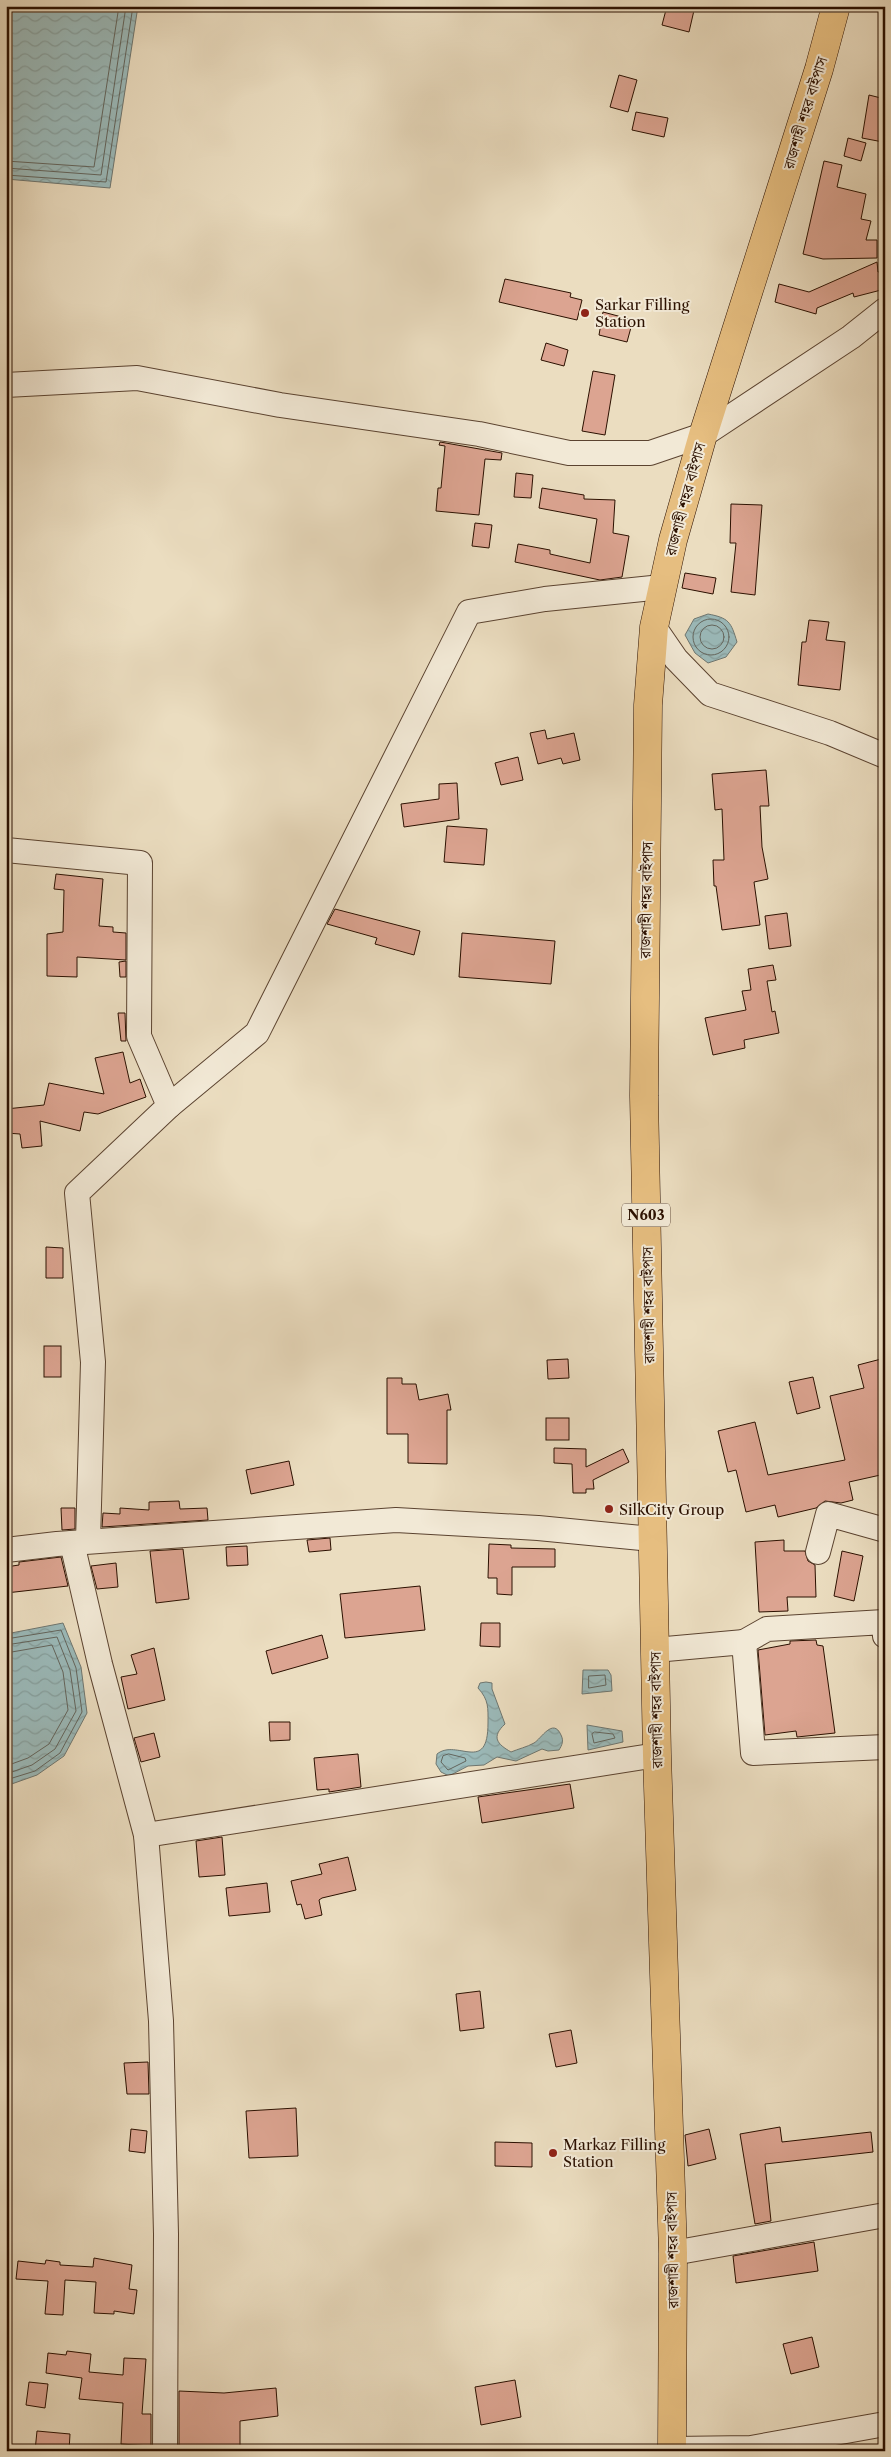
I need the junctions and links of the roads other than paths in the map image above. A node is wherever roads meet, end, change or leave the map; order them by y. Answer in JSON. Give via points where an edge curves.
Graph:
{"nodes":[{"id":1,"x":836,"y":6,"type":"edge"},
{"id":2,"x":885,"y":310,"type":"edge"},
{"id":3,"x":6,"y":385,"type":"edge"},
{"id":4,"x":703,"y":435,"type":"junction"},
{"id":5,"x":662,"y":587,"type":"junction"},
{"id":6,"x":654,"y":627,"type":"junction"},
{"id":7,"x":885,"y":756,"type":"edge"},
{"id":8,"x":6,"y":850,"type":"edge"},
{"id":9,"x":169,"y":1106,"type":"junction"},
{"id":10,"x":885,"y":1530,"type":"edge"},
{"id":11,"x":652,"y":1539,"type":"junction"},
{"id":12,"x":80,"y":1542,"type":"junction"},
{"id":13,"x":6,"y":1550,"type":"edge"},
{"id":14,"x":818,"y":1552,"type":"dead end"},
{"id":15,"x":885,"y":1636,"type":"edge"},
{"id":16,"x":744,"y":1642,"type":"junction"},
{"id":17,"x":655,"y":1650,"type":"junction"},
{"id":18,"x":885,"y":1747,"type":"edge"},
{"id":19,"x":657,"y":1755,"type":"junction"},
{"id":20,"x":146,"y":1835,"type":"junction"},
{"id":21,"x":885,"y":2215,"type":"edge"},
{"id":22,"x":673,"y":2253,"type":"junction"},
{"id":23,"x":885,"y":2424,"type":"edge"},
{"id":24,"x":672,"y":2450,"type":"edge"},
{"id":25,"x":165,"y":2451,"type":"edge"}],
"edges":[{"from":1,"to":4,"type":"highway","name":"রাজশাহী শহর বাইপাস","number":"N603"},
{"from":2,"to":4,"type":"street","via":[[851,337]]},
{"from":3,"to":4,"type":"street","via":[[137,378],[280,405],[479,434],[569,453],[650,453]]},
{"from":4,"to":5,"type":"highway","name":"রাজশাহী শহর বাইপাস","number":"N603"},
{"from":5,"to":6,"type":"highway","name":"রাজশাহী শহর বাইপাস","number":"N603"},
{"from":5,"to":9,"type":"street","via":[[545,599],[469,612],[257,1033]]},
{"from":6,"to":7,"type":"street","via":[[676,659],[710,694],[830,733]]},
{"from":6,"to":11,"type":"highway","name":"রাজশাহী শহর বাইপাস","number":"N603","via":[[648,705],[644,1096]]},
{"from":8,"to":9,"type":"street","via":[[140,863],[140,1036]]},
{"from":9,"to":12,"type":"street","via":[[77,1193],[93,1362]]},
{"from":10,"to":14,"type":"street","via":[[828,1514]]},
{"from":11,"to":12,"type":"street","via":[[538,1528],[396,1520]]},
{"from":11,"to":17,"type":"highway","name":"রাজশাহী শহর বাইপাস","number":"N603"},
{"from":12,"to":13,"type":"street"},
{"from":12,"to":20,"type":"street","via":[[100,1664]]},
{"from":15,"to":16,"type":"street","via":[[884,1622],[767,1629]]},
{"from":16,"to":17,"type":"street"},
{"from":16,"to":18,"type":"street","via":[[753,1752]]},
{"from":17,"to":19,"type":"highway","name":"রাজশাহী শহর বাইপাস","number":"N603"},
{"from":19,"to":20,"type":"street"},
{"from":19,"to":22,"type":"highway","name":"রাজশাহী শহর বাইপাস","number":"N603"},
{"from":20,"to":25,"type":"street","via":[[161,2021],[166,2234]]},
{"from":21,"to":22,"type":"street"},
{"from":22,"to":24,"type":"highway","name":"রাজশাহী শহর বাইপাস","number":"N603"},
{"from":23,"to":24,"type":"street","via":[[751,2448]]}]}
